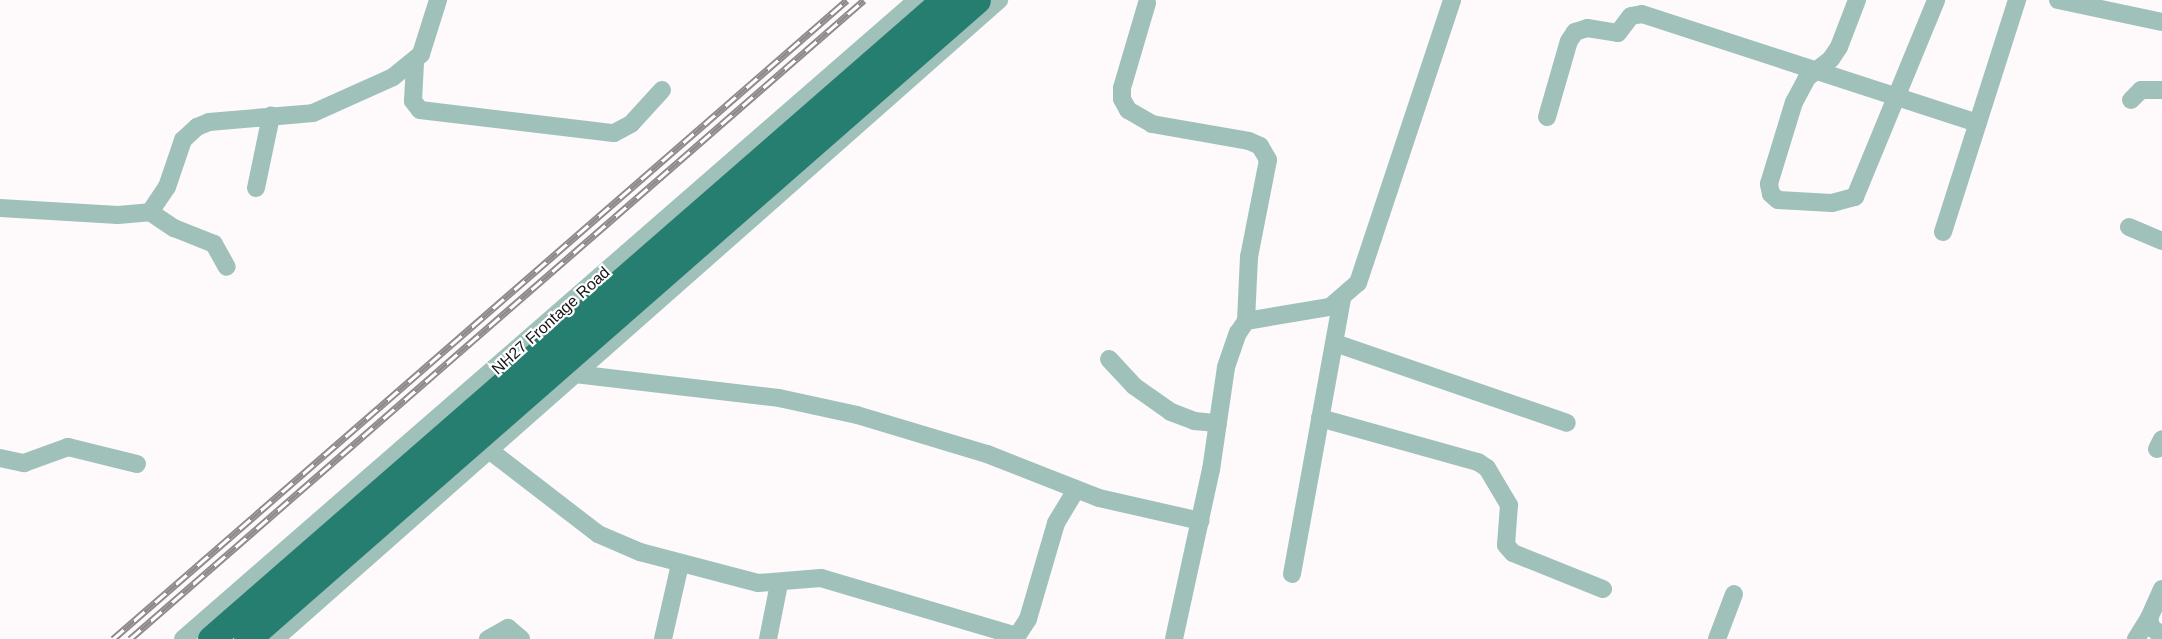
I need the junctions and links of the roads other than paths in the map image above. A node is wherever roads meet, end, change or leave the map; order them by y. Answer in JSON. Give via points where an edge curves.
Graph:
{"nodes":[{"id":1,"x":438,"y":0,"type":"edge"},
{"id":2,"x":917,"y":0,"type":"edge"},
{"id":3,"x":944,"y":0,"type":"edge"},
{"id":4,"x":977,"y":0,"type":"edge"},
{"id":5,"x":999,"y":0,"type":"edge"},
{"id":6,"x":1452,"y":0,"type":"edge"},
{"id":7,"x":1857,"y":0,"type":"edge"},
{"id":8,"x":1936,"y":0,"type":"edge"},
{"id":9,"x":2017,"y":0,"type":"edge"},
{"id":10,"x":2058,"y":0,"type":"edge"},
{"id":11,"x":1147,"y":3,"type":"dead end"},
{"id":12,"x":2162,"y":22,"type":"edge"},
{"id":13,"x":415,"y":63,"type":"junction"},
{"id":14,"x":1814,"y":72,"type":"junction"},
{"id":15,"x":662,"y":90,"type":"dead end"},
{"id":16,"x":2162,"y":90,"type":"edge"},
{"id":17,"x":1896,"y":98,"type":"junction"},
{"id":18,"x":2131,"y":100,"type":"dead end"},
{"id":19,"x":271,"y":116,"type":"junction"},
{"id":20,"x":1548,"y":117,"type":"dead end"},
{"id":21,"x":1977,"y":123,"type":"junction"},
{"id":22,"x":256,"y":188,"type":"dead end"},
{"id":23,"x":0,"y":208,"type":"edge"},
{"id":24,"x":150,"y":212,"type":"junction"},
{"id":25,"x":2129,"y":227,"type":"dead end"},
{"id":26,"x":1943,"y":232,"type":"dead end"},
{"id":27,"x":2162,"y":241,"type":"edge"},
{"id":28,"x":227,"y":267,"type":"dead end"},
{"id":29,"x":1342,"y":299,"type":"junction"},
{"id":30,"x":1246,"y":321,"type":"junction"},
{"id":31,"x":1335,"y":344,"type":"junction"},
{"id":32,"x":1108,"y":360,"type":"dead end"},
{"id":33,"x":575,"y":374,"type":"junction"},
{"id":34,"x":1320,"y":418,"type":"junction"},
{"id":35,"x":1218,"y":423,"type":"junction"},
{"id":36,"x":1567,"y":423,"type":"dead end"},
{"id":37,"x":489,"y":450,"type":"junction"},
{"id":38,"x":0,"y":458,"type":"edge"},
{"id":39,"x":137,"y":464,"type":"dead end"},
{"id":40,"x":1076,"y":490,"type":"junction"},
{"id":41,"x":1200,"y":521,"type":"junction"},
{"id":42,"x":680,"y":564,"type":"junction"},
{"id":43,"x":1292,"y":574,"type":"dead end"},
{"id":44,"x":779,"y":584,"type":"junction"},
{"id":45,"x":1603,"y":589,"type":"dead end"},
{"id":46,"x":2162,"y":589,"type":"edge"},
{"id":47,"x":1734,"y":594,"type":"dead end"},
{"id":48,"x":2149,"y":618,"type":"junction"},
{"id":49,"x":2162,"y":636,"type":"edge"},
{"id":50,"x":1017,"y":637,"type":"edge"},
{"id":51,"x":183,"y":639,"type":"edge"},
{"id":52,"x":211,"y":639,"type":"edge"},
{"id":53,"x":247,"y":639,"type":"edge"},
{"id":54,"x":275,"y":639,"type":"edge"},
{"id":55,"x":488,"y":639,"type":"edge"},
{"id":56,"x":521,"y":639,"type":"edge"},
{"id":57,"x":663,"y":639,"type":"edge"},
{"id":58,"x":768,"y":639,"type":"edge"},
{"id":59,"x":1174,"y":639,"type":"edge"},
{"id":60,"x":1716,"y":639,"type":"edge"},
{"id":61,"x":2136,"y":639,"type":"edge"}],
"edges":[{"from":1,"to":13,"type":"street","via":[[429,39]]},
{"from":2,"to":51,"type":"street","name":"NH27 Frontage Road"},
{"from":3,"to":52,"type":"highway"},
{"from":4,"to":53,"type":"highway"},
{"from":5,"to":33,"type":"street"},
{"from":6,"to":29,"type":"street","via":[[1366,264],[1358,283]]},
{"from":7,"to":14,"type":"street","via":[[1839,47]]},
{"from":8,"to":17,"type":"street"},
{"from":9,"to":21,"type":"street"},
{"from":10,"to":12,"type":"street"},
{"from":11,"to":30,"type":"street","via":[[1122,88],[1128,110],[1152,124],[1249,141],[1260,146],[1268,160],[1249,257]]},
{"from":13,"to":15,"type":"street","via":[[413,100],[420,110],[614,133],[631,124]]},
{"from":13,"to":19,"type":"street","via":[[393,77],[313,112]]},
{"from":14,"to":17,"type":"street"},
{"from":14,"to":17,"type":"street","via":[[1800,88],[1769,184],[1771,194],[1778,200],[1832,203],[1855,197]]},
{"from":14,"to":20,"type":"street","via":[[1671,20],[1642,14],[1631,16],[1617,33],[1587,28],[1575,32]]},
{"from":16,"to":18,"type":"street","via":[[2141,90]]},
{"from":17,"to":21,"type":"street"},
{"from":19,"to":22,"type":"street"},
{"from":19,"to":24,"type":"street","via":[[197,126],[183,140],[167,187]]},
{"from":21,"to":26,"type":"street"},
{"from":23,"to":24,"type":"street","via":[[118,215]]},
{"from":24,"to":28,"type":"street","via":[[174,228],[214,244]]},
{"from":25,"to":27,"type":"street"},
{"from":29,"to":30,"type":"street","via":[[1312,312]]},
{"from":29,"to":31,"type":"street"},
{"from":30,"to":35,"type":"street","via":[[1231,350]]},
{"from":31,"to":34,"type":"street"},
{"from":31,"to":36,"type":"street"},
{"from":32,"to":35,"type":"street","via":[[1134,386],[1171,412],[1194,421]]},
{"from":33,"to":37,"type":"street"},
{"from":33,"to":40,"type":"street","via":[[779,398],[857,415],[987,454]]},
{"from":34,"to":43,"type":"street"},
{"from":34,"to":45,"type":"street","via":[[1478,462],[1487,468],[1509,505],[1506,545],[1513,553]]},
{"from":35,"to":41,"type":"street"},
{"from":37,"to":42,"type":"street","via":[[598,534]]},
{"from":37,"to":54,"type":"street"},
{"from":38,"to":39,"type":"street","via":[[24,463],[68,447]]},
{"from":40,"to":41,"type":"street"},
{"from":40,"to":50,"type":"street","via":[[1056,523],[1028,620]]},
{"from":41,"to":59,"type":"street"},
{"from":42,"to":44,"type":"street"},
{"from":42,"to":57,"type":"street"},
{"from":44,"to":50,"type":"street","via":[[821,578]]},
{"from":44,"to":58,"type":"street"},
{"from":46,"to":48,"type":"street"},
{"from":47,"to":60,"type":"street"},
{"from":48,"to":49,"type":"street","via":[[2151,627]]},
{"from":48,"to":61,"type":"street"},
{"from":55,"to":56,"type":"street","via":[[508,628]]}]}
